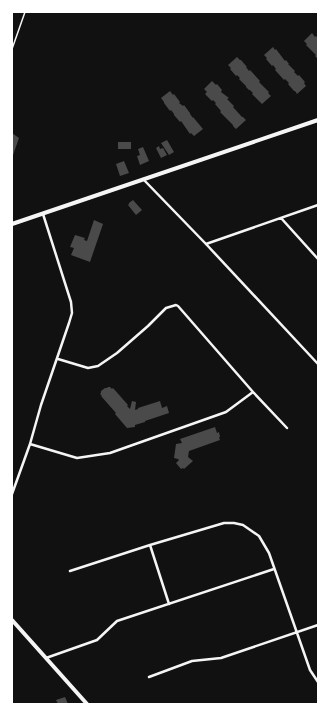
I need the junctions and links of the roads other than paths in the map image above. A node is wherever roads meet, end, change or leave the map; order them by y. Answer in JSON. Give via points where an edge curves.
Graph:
{"nodes":[{"id":1,"x":25,"y":12,"type":"edge"},
{"id":2,"x":12,"y":49,"type":"edge"},
{"id":3,"x":318,"y":120,"type":"edge"},
{"id":4,"x":143,"y":179,"type":"junction"},
{"id":5,"x":318,"y":205,"type":"edge"},
{"id":6,"x":42,"y":214,"type":"junction"},
{"id":7,"x":281,"y":218,"type":"junction"},
{"id":8,"x":12,"y":224,"type":"edge"},
{"id":9,"x":206,"y":244,"type":"junction"},
{"id":10,"x":318,"y":259,"type":"edge"},
{"id":11,"x":58,"y":358,"type":"junction"},
{"id":12,"x":318,"y":364,"type":"edge"},
{"id":13,"x":253,"y":392,"type":"junction"},
{"id":14,"x":287,"y":428,"type":"dead end"},
{"id":15,"x":30,"y":444,"type":"junction"},
{"id":16,"x":12,"y":494,"type":"edge"},
{"id":17,"x":150,"y":545,"type":"junction"},
{"id":18,"x":274,"y":569,"type":"junction"},
{"id":19,"x":70,"y":571,"type":"dead end"},
{"id":20,"x":169,"y":604,"type":"junction"},
{"id":21,"x":12,"y":620,"type":"edge"},
{"id":22,"x":318,"y":625,"type":"edge"},
{"id":23,"x":297,"y":632,"type":"junction"},
{"id":24,"x":46,"y":658,"type":"junction"},
{"id":25,"x":149,"y":677,"type":"dead end"},
{"id":26,"x":318,"y":682,"type":"edge"},
{"id":27,"x":87,"y":704,"type":"edge"}],
"edges":[{"from":1,"to":2,"type":"lane"},
{"from":3,"to":4,"type":"main road"},
{"from":4,"to":6,"type":"main road"},
{"from":4,"to":9,"type":"street"},
{"from":5,"to":7,"type":"street"},
{"from":6,"to":8,"type":"main road"},
{"from":6,"to":11,"type":"street","via":[[71,302],[72,313]]},
{"from":7,"to":9,"type":"street"},
{"from":7,"to":10,"type":"street"},
{"from":9,"to":12,"type":"street"},
{"from":11,"to":13,"type":"street","via":[[88,368],[98,366],[117,353],[166,308],[176,305]]},
{"from":11,"to":15,"type":"street"},
{"from":13,"to":14,"type":"street"},
{"from":13,"to":15,"type":"street","via":[[226,412],[110,453],[78,458]]},
{"from":15,"to":16,"type":"street"},
{"from":17,"to":18,"type":"street","via":[[224,522],[234,523],[243,525],[259,536],[269,553]]},
{"from":17,"to":19,"type":"street"},
{"from":17,"to":20,"type":"street"},
{"from":18,"to":20,"type":"street"},
{"from":18,"to":23,"type":"street"},
{"from":20,"to":24,"type":"street","via":[[117,621],[97,640]]},
{"from":21,"to":24,"type":"main road"},
{"from":22,"to":23,"type":"street"},
{"from":23,"to":25,"type":"street","via":[[221,658],[192,661]]},
{"from":23,"to":26,"type":"street","via":[[310,670]]},
{"from":24,"to":27,"type":"main road"}]}
